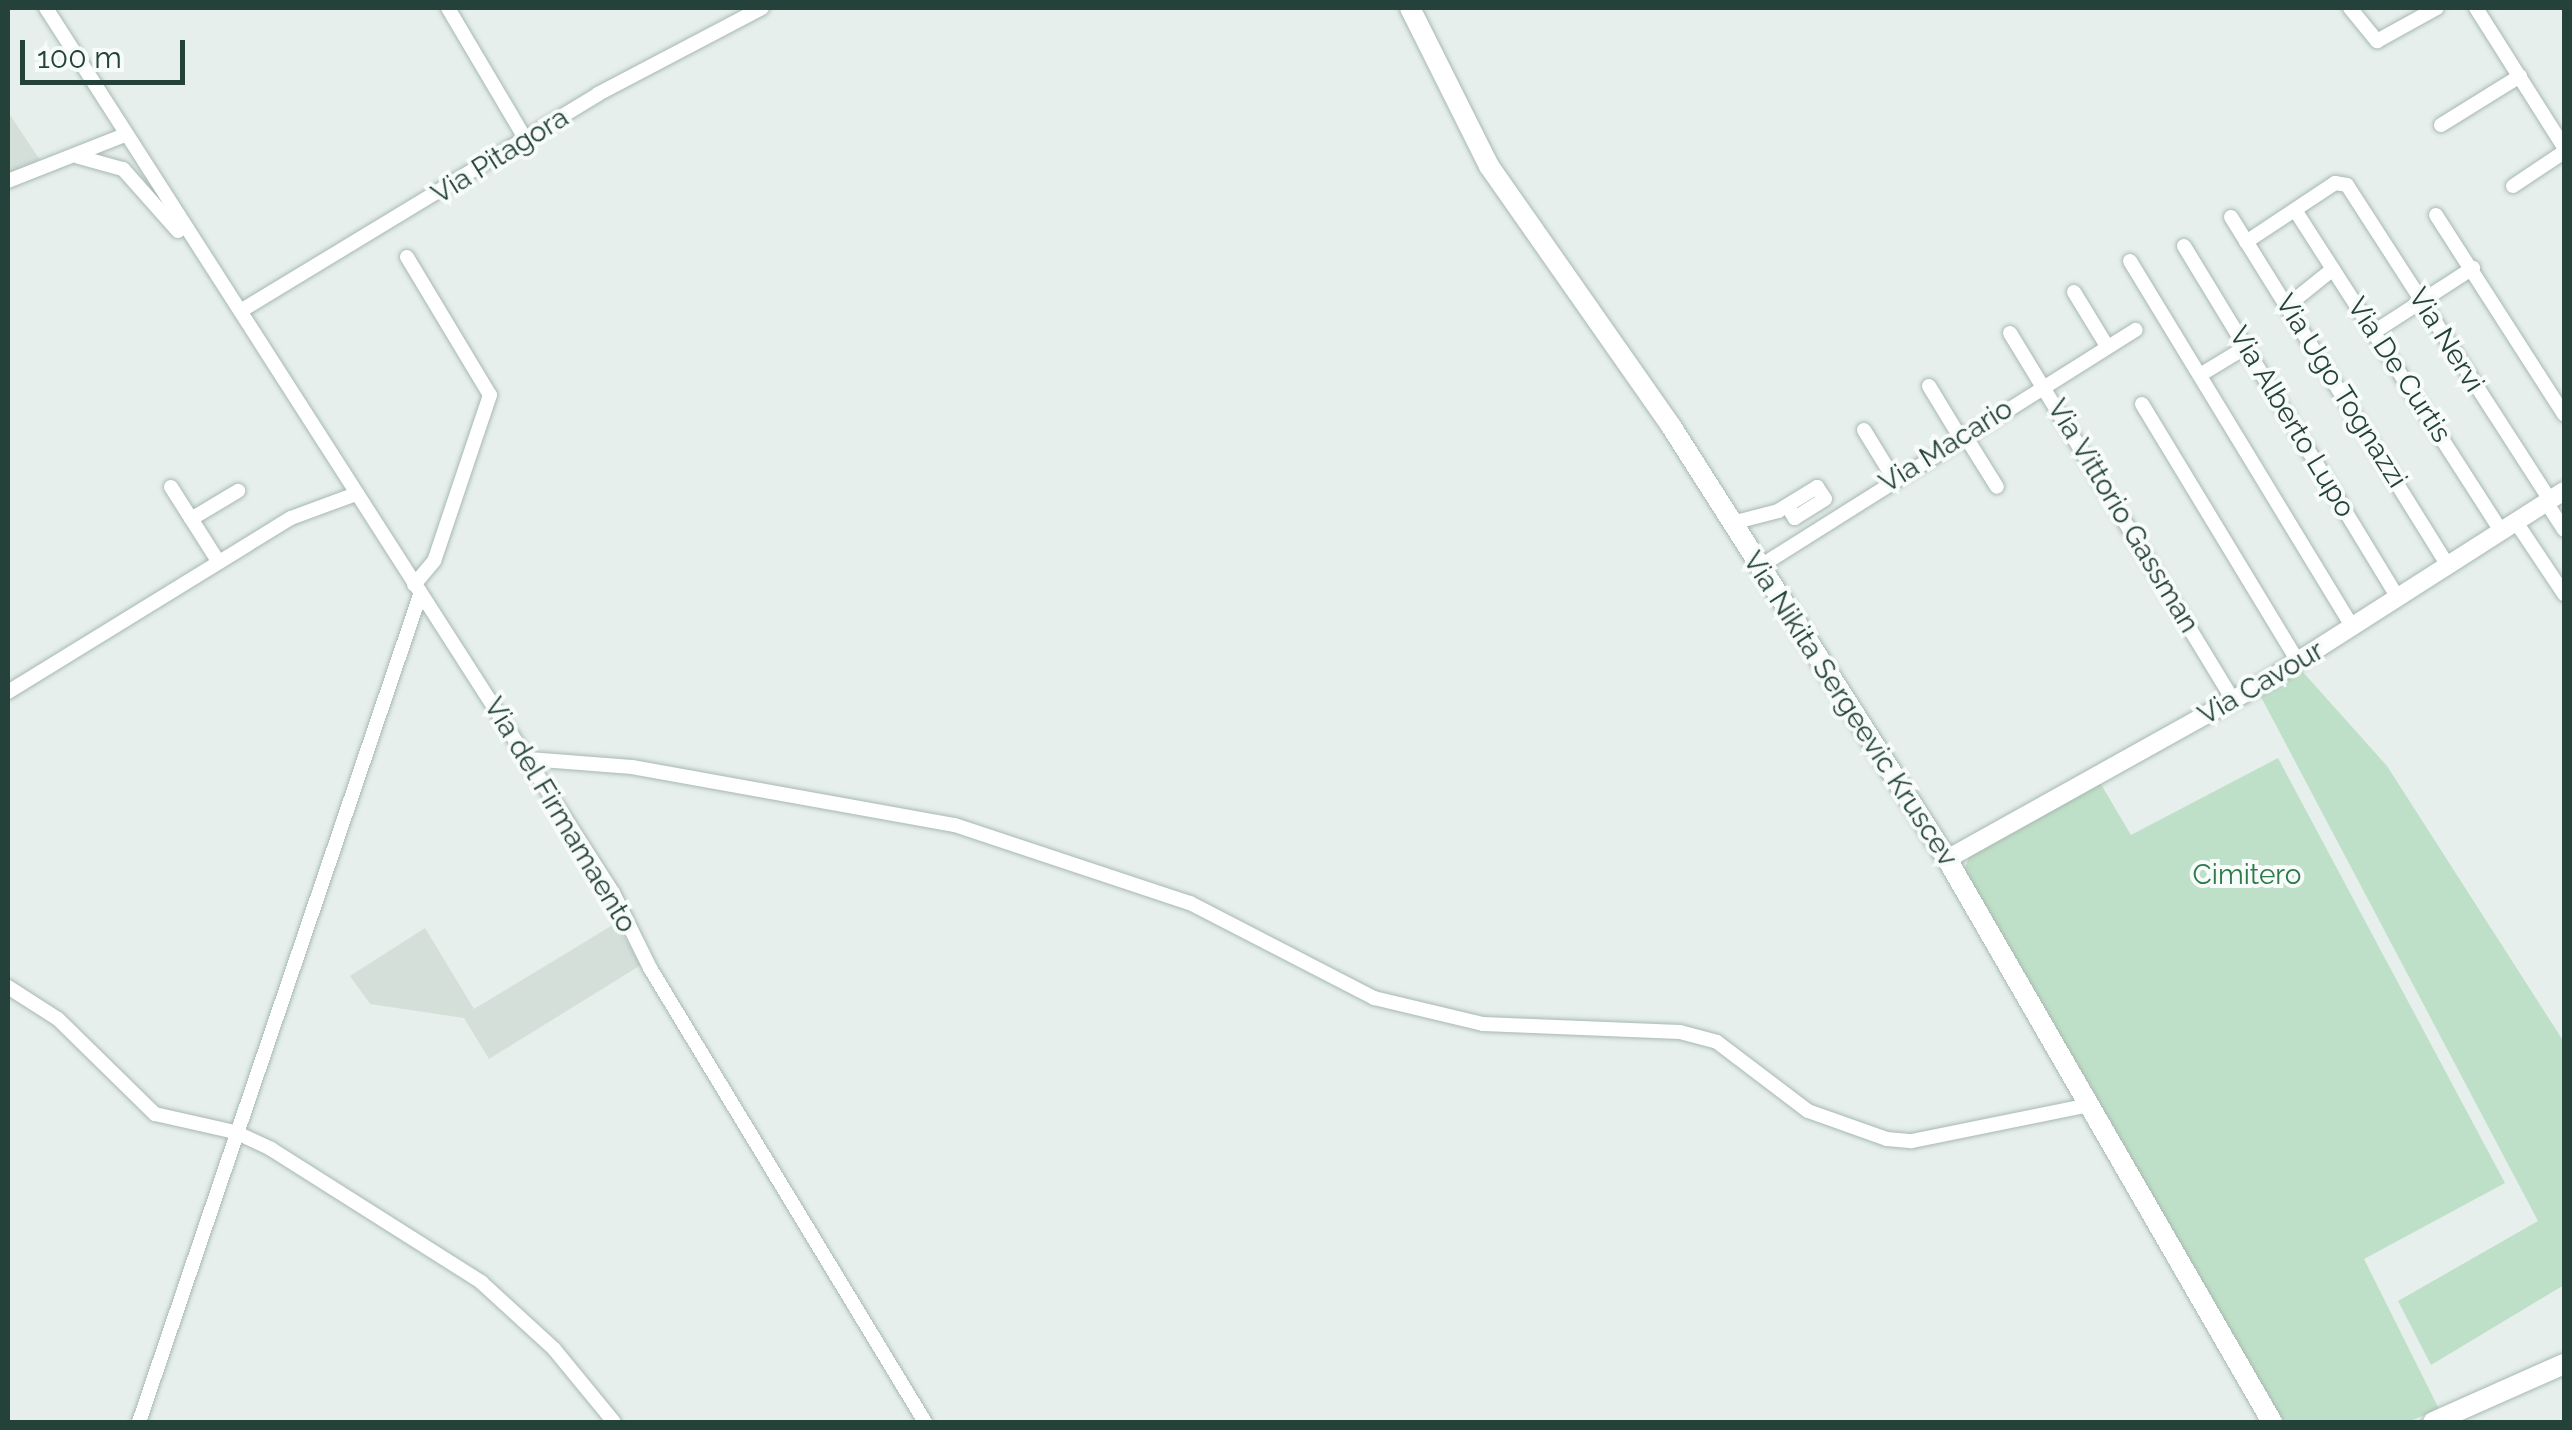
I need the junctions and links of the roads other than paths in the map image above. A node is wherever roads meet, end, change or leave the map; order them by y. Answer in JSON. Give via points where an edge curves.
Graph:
{"nodes":[{"id":1,"x":46,"y":8,"type":"edge"},
{"id":2,"x":448,"y":8,"type":"edge"},
{"id":3,"x":1410,"y":8,"type":"edge"},
{"id":4,"x":2350,"y":8,"type":"edge"},
{"id":5,"x":2437,"y":8,"type":"edge"},
{"id":6,"x":2476,"y":8,"type":"edge"},
{"id":7,"x":754,"y":9,"type":"edge"},
{"id":8,"x":2520,"y":76,"type":"junction"},
{"id":9,"x":2442,"y":124,"type":"dead end"},
{"id":10,"x":125,"y":135,"type":"junction"},
{"id":11,"x":526,"y":140,"type":"junction"},
{"id":12,"x":2564,"y":149,"type":"edge"},
{"id":13,"x":79,"y":157,"type":"junction"},
{"id":14,"x":8,"y":181,"type":"edge"},
{"id":15,"x":2513,"y":186,"type":"dead end"},
{"id":16,"x":2294,"y":210,"type":"junction"},
{"id":17,"x":2436,"y":215,"type":"dead end"},
{"id":18,"x":2232,"y":217,"type":"dead end"},
{"id":19,"x":2246,"y":242,"type":"junction"},
{"id":20,"x":2184,"y":246,"type":"dead end"},
{"id":21,"x":407,"y":257,"type":"dead end"},
{"id":22,"x":2130,"y":261,"type":"dead end"},
{"id":23,"x":211,"y":267,"type":"junction"},
{"id":24,"x":2473,"y":268,"type":"junction"},
{"id":25,"x":2333,"y":269,"type":"junction"},
{"id":26,"x":2074,"y":292,"type":"dead end"},
{"id":27,"x":2422,"y":301,"type":"junction"},
{"id":28,"x":2286,"y":306,"type":"junction"},
{"id":29,"x":242,"y":310,"type":"junction"},
{"id":30,"x":2136,"y":330,"type":"dead end"},
{"id":31,"x":2374,"y":332,"type":"junction"},
{"id":32,"x":2010,"y":333,"type":"dead end"},
{"id":33,"x":2108,"y":346,"type":"junction"},
{"id":34,"x":2246,"y":347,"type":"junction"},
{"id":35,"x":2200,"y":375,"type":"junction"},
{"id":36,"x":2044,"y":385,"type":"junction"},
{"id":37,"x":1929,"y":386,"type":"dead end"},
{"id":38,"x":2142,"y":404,"type":"dead end"},
{"id":39,"x":2564,"y":414,"type":"edge"},
{"id":40,"x":1864,"y":430,"type":"dead end"},
{"id":41,"x":1962,"y":435,"type":"junction"},
{"id":42,"x":1894,"y":478,"type":"junction"},
{"id":43,"x":171,"y":487,"type":"dead end"},
{"id":44,"x":1996,"y":488,"type":"dead end"},
{"id":45,"x":238,"y":492,"type":"dead end"},
{"id":46,"x":356,"y":494,"type":"junction"},
{"id":47,"x":2554,"y":497,"type":"edge"},
{"id":48,"x":191,"y":519,"type":"junction"},
{"id":49,"x":1831,"y":520,"type":"junction"},
{"id":50,"x":1732,"y":523,"type":"junction"},
{"id":51,"x":2508,"y":526,"type":"junction"},
{"id":52,"x":2564,"y":530,"type":"edge"},
{"id":53,"x":218,"y":561,"type":"junction"},
{"id":54,"x":1759,"y":566,"type":"junction"},
{"id":55,"x":2448,"y":566,"type":"junction"},
{"id":56,"x":417,"y":590,"type":"junction"},
{"id":57,"x":2564,"y":594,"type":"edge"},
{"id":58,"x":2399,"y":599,"type":"junction"},
{"id":59,"x":2353,"y":628,"type":"junction"},
{"id":60,"x":2298,"y":662,"type":"junction"},
{"id":61,"x":8,"y":692,"type":"edge"},
{"id":62,"x":2234,"y":700,"type":"junction"},
{"id":63,"x":529,"y":759,"type":"junction"},
{"id":64,"x":1947,"y":859,"type":"junction"},
{"id":65,"x":8,"y":987,"type":"edge"},
{"id":66,"x":2084,"y":1106,"type":"junction"},
{"id":67,"x":235,"y":1132,"type":"junction"},
{"id":68,"x":2564,"y":1364,"type":"edge"},
{"id":69,"x":139,"y":1422,"type":"edge"},
{"id":70,"x":614,"y":1422,"type":"edge"},
{"id":71,"x":925,"y":1422,"type":"edge"},
{"id":72,"x":2272,"y":1422,"type":"edge"},
{"id":73,"x":2433,"y":1422,"type":"edge"}],
"edges":[{"from":1,"to":10,"type":"street","name":"Via del Firmamaento"},
{"from":2,"to":11,"type":"street"},
{"from":3,"to":50,"type":"main road","name":"Via Nikita Sergeevic Kruscev","via":[[1490,166]]},
{"from":4,"to":5,"type":"street","via":[[2377,41]]},
{"from":6,"to":8,"type":"street"},
{"from":7,"to":11,"type":"street","name":"Via Pitagora"},
{"from":8,"to":9,"type":"street"},
{"from":8,"to":12,"type":"street"},
{"from":10,"to":13,"type":"street"},
{"from":10,"to":23,"type":"street","name":"Via del Firmamaento"},
{"from":11,"to":29,"type":"street","name":"Via Pitagora"},
{"from":12,"to":15,"type":"street"},
{"from":13,"to":14,"type":"street"},
{"from":13,"to":23,"type":"street","name":"Via del Firmamaento","via":[[123,169]]},
{"from":16,"to":19,"type":"street"},
{"from":16,"to":25,"type":"street","name":"Via De Curtis"},
{"from":16,"to":27,"type":"street","name":"Via Nervi","via":[[2342,182]]},
{"from":17,"to":24,"type":"street"},
{"from":18,"to":19,"type":"street","name":"Via Ugo Tognazzi"},
{"from":19,"to":28,"type":"street","name":"Via Ugo Tognazzi"},
{"from":20,"to":34,"type":"street","name":"Via Alberto Lupo"},
{"from":21,"to":56,"type":"street","via":[[490,396],[434,562]]},
{"from":22,"to":35,"type":"street"},
{"from":23,"to":29,"type":"street","name":"Via del Firmamaento"},
{"from":24,"to":27,"type":"street"},
{"from":24,"to":39,"type":"street"},
{"from":25,"to":28,"type":"street"},
{"from":25,"to":31,"type":"street","name":"Via De Curtis"},
{"from":26,"to":33,"type":"street"},
{"from":27,"to":31,"type":"street"},
{"from":27,"to":47,"type":"street","name":"Via Nervi"},
{"from":28,"to":55,"type":"street","name":"Via Ugo Tognazzi"},
{"from":29,"to":46,"type":"street","name":"Via del Firmamaento"},
{"from":30,"to":33,"type":"street","name":"Via Macario"},
{"from":31,"to":51,"type":"street","name":"Via De Curtis"},
{"from":32,"to":36,"type":"street","name":"Via Vittorio Gassman"},
{"from":33,"to":36,"type":"street","name":"Via Macario"},
{"from":34,"to":35,"type":"street"},
{"from":34,"to":58,"type":"street","name":"Via Alberto Lupo"},
{"from":35,"to":59,"type":"street"},
{"from":36,"to":41,"type":"street","name":"Via Macario"},
{"from":36,"to":62,"type":"street","name":"Via Vittorio Gassman"},
{"from":37,"to":41,"type":"street"},
{"from":38,"to":60,"type":"street"},
{"from":40,"to":42,"type":"street"},
{"from":41,"to":42,"type":"street","name":"Via Macario"},
{"from":41,"to":44,"type":"street"},
{"from":42,"to":49,"type":"street","name":"Via Macario"},
{"from":43,"to":48,"type":"street"},
{"from":45,"to":48,"type":"street"},
{"from":46,"to":53,"type":"street"},
{"from":46,"to":56,"type":"street","name":"Via del Firmamaento"},
{"from":47,"to":51,"type":"street","name":"Via Cavour"},
{"from":47,"to":52,"type":"street","name":"Via Nervi"},
{"from":48,"to":53,"type":"street"},
{"from":49,"to":50,"type":"street","via":[[1820,502],[1795,518],[1786,506]]},
{"from":49,"to":54,"type":"street","name":"Via Macario"},
{"from":50,"to":54,"type":"main road","name":"Via Nikita Sergeevic Kruscev"},
{"from":51,"to":55,"type":"street","name":"Via Cavour"},
{"from":51,"to":57,"type":"street","name":"Via De Curtis"},
{"from":53,"to":61,"type":"street"},
{"from":54,"to":64,"type":"main road","name":"Via Nikita Sergeevic Kruscev"},
{"from":55,"to":58,"type":"street","name":"Via Cavour"},
{"from":56,"to":63,"type":"street","name":"Via del Firmamaento"},
{"from":56,"to":67,"type":"street"},
{"from":58,"to":59,"type":"street","name":"Via Cavour"},
{"from":59,"to":60,"type":"street","name":"Via Cavour"},
{"from":60,"to":62,"type":"street","name":"Via Cavour"},
{"from":62,"to":64,"type":"street","name":"Via Cavour"},
{"from":63,"to":66,"type":"street","via":[[632,767],[956,825],[1190,902],[1374,998],[1483,1024],[1680,1032],[1717,1042],[1808,1112],[1887,1138],[1912,1140]]},
{"from":63,"to":71,"type":"street","name":"Via del Firmamaento"},
{"from":64,"to":66,"type":"main road","name":"Via Nikita Sergeevic Kruscev"},
{"from":65,"to":67,"type":"street","via":[[58,1019],[155,1114]]},
{"from":66,"to":72,"type":"main road","name":"Via Nikita Sergeevic Kruscev"},
{"from":67,"to":69,"type":"street"},
{"from":67,"to":70,"type":"street","via":[[481,1282],[554,1349]]},
{"from":68,"to":73,"type":"main road"}]}
